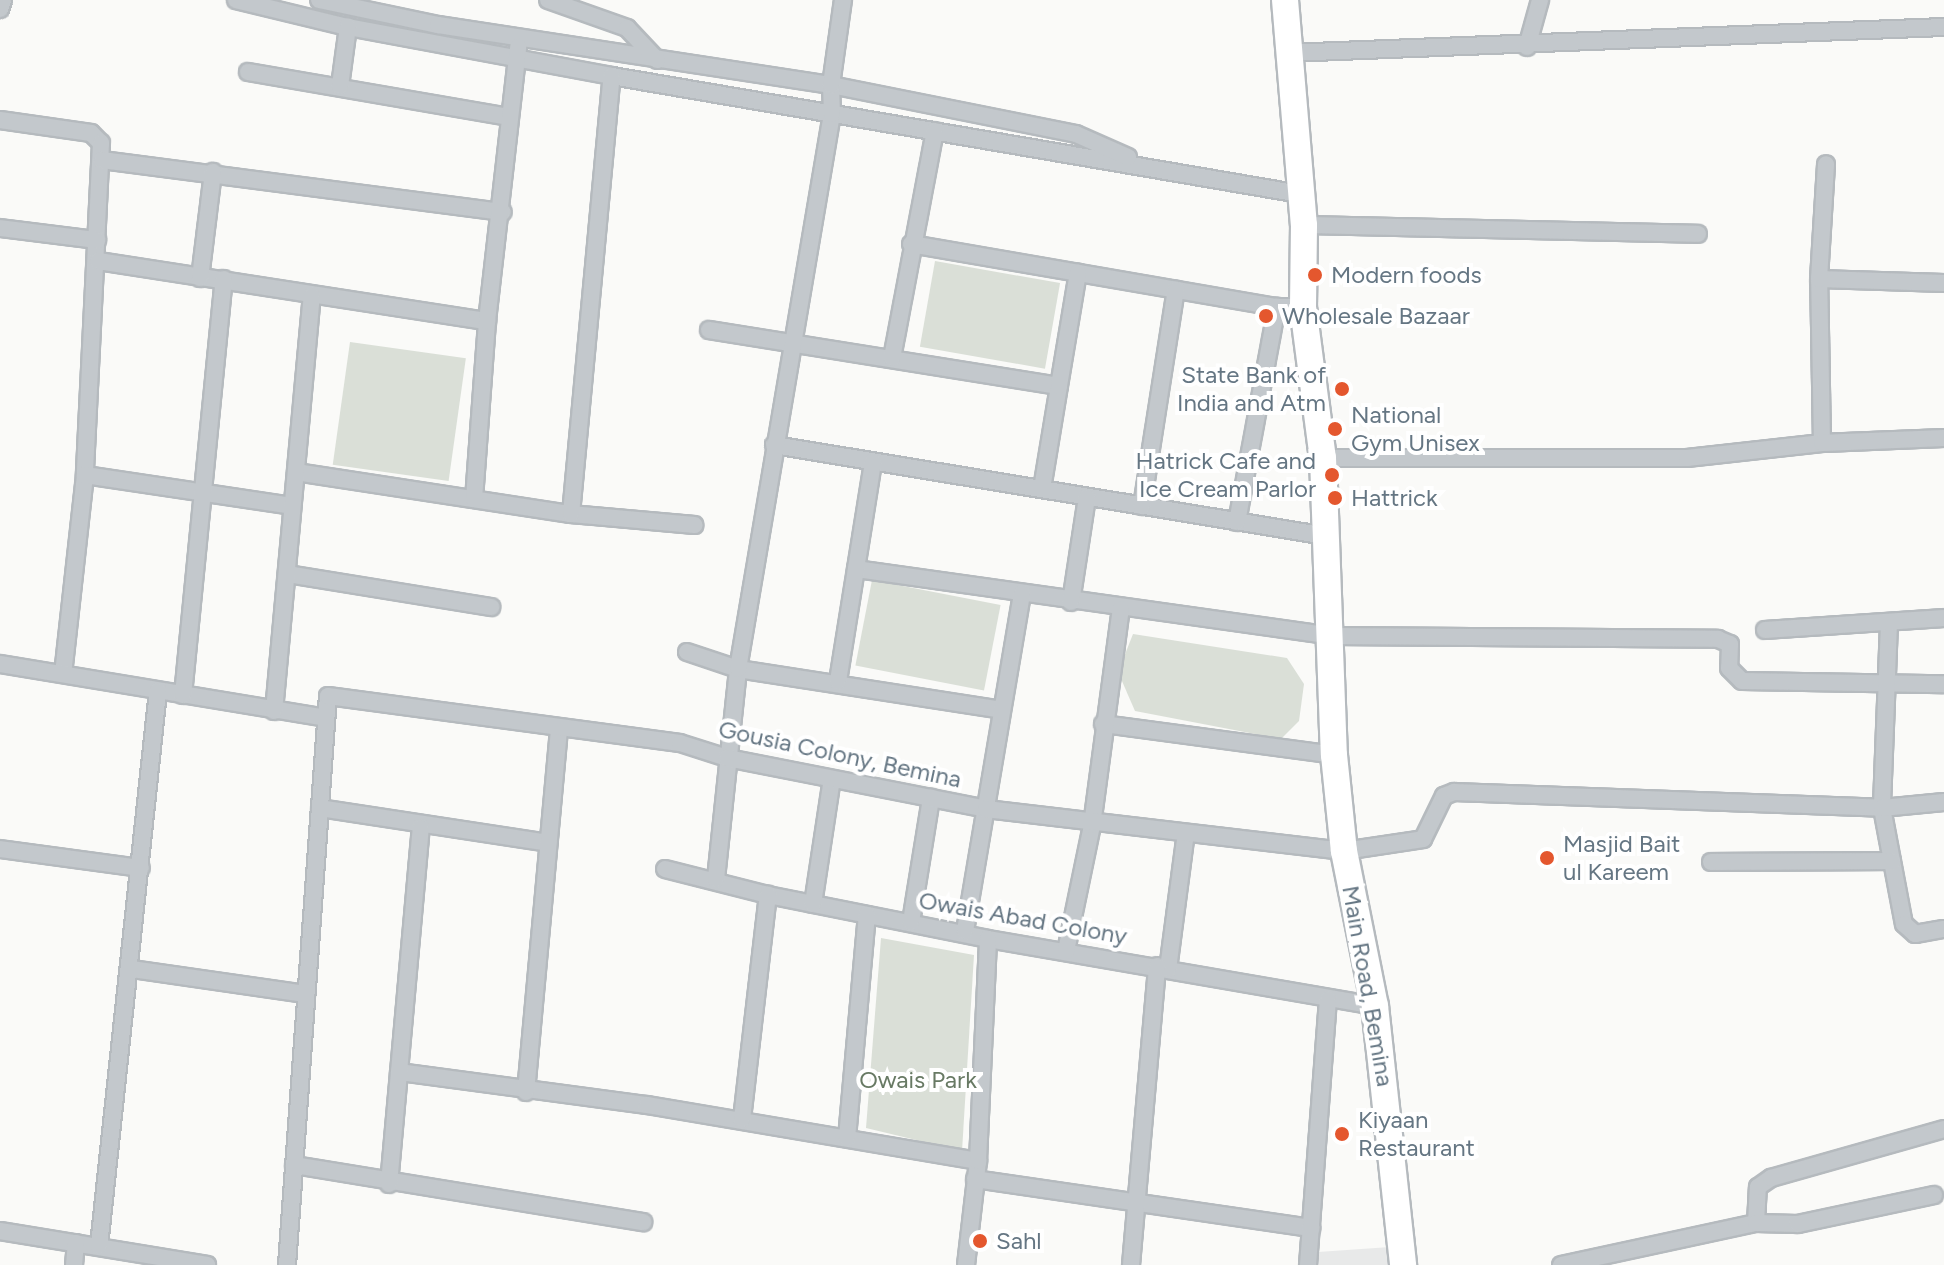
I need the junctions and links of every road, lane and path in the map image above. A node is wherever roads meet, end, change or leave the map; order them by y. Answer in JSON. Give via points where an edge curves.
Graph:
{"nodes":[{"id":1,"x":3,"y":0,"type":"edge"},
{"id":2,"x":236,"y":0,"type":"edge"},
{"id":3,"x":319,"y":0,"type":"edge"},
{"id":4,"x":548,"y":0,"type":"edge"},
{"id":5,"x":843,"y":0,"type":"edge"},
{"id":6,"x":1285,"y":0,"type":"edge"},
{"id":7,"x":1540,"y":0,"type":"edge"},
{"id":8,"x":278,"y":5,"type":"edge"},
{"id":9,"x":0,"y":9,"type":"edge"},
{"id":10,"x":348,"y":27,"type":"junction"},
{"id":11,"x":1944,"y":27,"type":"edge"},
{"id":12,"x":518,"y":38,"type":"junction"},
{"id":13,"x":1527,"y":47,"type":"junction"},
{"id":14,"x":1288,"y":53,"type":"junction"},
{"id":15,"x":517,"y":57,"type":"junction"},
{"id":16,"x":657,"y":60,"type":"junction"},
{"id":17,"x":248,"y":72,"type":"dead end"},
{"id":18,"x":612,"y":76,"type":"junction"},
{"id":19,"x":831,"y":85,"type":"junction"},
{"id":20,"x":340,"y":86,"type":"junction"},
{"id":21,"x":832,"y":114,"type":"junction"},
{"id":22,"x":509,"y":117,"type":"junction"},
{"id":23,"x":0,"y":120,"type":"edge"},
{"id":24,"x":935,"y":131,"type":"junction"},
{"id":25,"x":102,"y":160,"type":"junction"},
{"id":26,"x":1826,"y":164,"type":"dead end"},
{"id":27,"x":1148,"y":166,"type":"junction"},
{"id":28,"x":213,"y":172,"type":"junction"},
{"id":29,"x":1300,"y":194,"type":"junction"},
{"id":30,"x":503,"y":212,"type":"junction"},
{"id":31,"x":1304,"y":225,"type":"junction"},
{"id":32,"x":0,"y":228,"type":"edge"},
{"id":33,"x":1698,"y":234,"type":"dead end"},
{"id":34,"x":97,"y":240,"type":"junction"},
{"id":35,"x":911,"y":244,"type":"junction"},
{"id":36,"x":98,"y":261,"type":"junction"},
{"id":37,"x":1078,"y":273,"type":"junction"},
{"id":38,"x":200,"y":278,"type":"junction"},
{"id":39,"x":224,"y":279,"type":"junction"},
{"id":40,"x":1819,"y":279,"type":"junction"},
{"id":41,"x":1944,"y":283,"type":"edge"},
{"id":42,"x":1176,"y":290,"type":"junction"},
{"id":43,"x":312,"y":296,"type":"junction"},
{"id":44,"x":1277,"y":307,"type":"junction"},
{"id":45,"x":1303,"y":307,"type":"junction"},
{"id":46,"x":487,"y":321,"type":"junction"},
{"id":47,"x":709,"y":330,"type":"dead end"},
{"id":48,"x":790,"y":344,"type":"junction"},
{"id":49,"x":892,"y":358,"type":"junction"},
{"id":50,"x":1059,"y":386,"type":"junction"},
{"id":51,"x":1944,"y":438,"type":"edge"},
{"id":52,"x":1822,"y":443,"type":"junction"},
{"id":53,"x":774,"y":445,"type":"junction"},
{"id":54,"x":1323,"y":458,"type":"junction"},
{"id":55,"x":873,"y":462,"type":"junction"},
{"id":56,"x":296,"y":472,"type":"junction"},
{"id":57,"x":85,"y":475,"type":"junction"},
{"id":58,"x":1042,"y":489,"type":"junction"},
{"id":59,"x":204,"y":491,"type":"junction"},
{"id":60,"x":1087,"y":497,"type":"junction"},
{"id":61,"x":474,"y":499,"type":"junction"},
{"id":62,"x":292,"y":506,"type":"junction"},
{"id":63,"x":1142,"y":506,"type":"junction"},
{"id":64,"x":571,"y":514,"type":"junction"},
{"id":65,"x":1237,"y":522,"type":"junction"},
{"id":66,"x":695,"y":525,"type":"dead end"},
{"id":67,"x":1326,"y":536,"type":"junction"},
{"id":68,"x":856,"y":569,"type":"junction"},
{"id":69,"x":287,"y":574,"type":"junction"},
{"id":70,"x":1022,"y":594,"type":"junction"},
{"id":71,"x":1071,"y":602,"type":"junction"},
{"id":72,"x":491,"y":607,"type":"dead end"},
{"id":73,"x":1121,"y":609,"type":"junction"},
{"id":74,"x":1944,"y":618,"type":"edge"},
{"id":75,"x":1889,"y":623,"type":"junction"},
{"id":76,"x":1765,"y":630,"type":"dead end"},
{"id":77,"x":1331,"y":636,"type":"junction"},
{"id":78,"x":687,"y":652,"type":"dead end"},
{"id":79,"x":0,"y":664,"type":"edge"},
{"id":80,"x":738,"y":669,"type":"junction"},
{"id":81,"x":63,"y":673,"type":"junction"},
{"id":82,"x":838,"y":681,"type":"junction"},
{"id":83,"x":1944,"y":684,"type":"edge"},
{"id":84,"x":1883,"y":686,"type":"junction"},
{"id":85,"x":158,"y":691,"type":"junction"},
{"id":86,"x":183,"y":695,"type":"junction"},
{"id":87,"x":1002,"y":710,"type":"junction"},
{"id":88,"x":274,"y":711,"type":"junction"},
{"id":89,"x":326,"y":718,"type":"junction"},
{"id":90,"x":1103,"y":724,"type":"junction"},
{"id":91,"x":559,"y":729,"type":"junction"},
{"id":92,"x":1334,"y":755,"type":"junction"},
{"id":93,"x":727,"y":758,"type":"junction"},
{"id":94,"x":832,"y":779,"type":"junction"},
{"id":95,"x":931,"y":798,"type":"junction"},
{"id":96,"x":1944,"y":802,"type":"edge"},
{"id":97,"x":320,"y":808,"type":"junction"},
{"id":98,"x":1882,"y":808,"type":"junction"},
{"id":99,"x":986,"y":809,"type":"junction"},
{"id":100,"x":1092,"y":825,"type":"junction"},
{"id":101,"x":421,"y":827,"type":"junction"},
{"id":102,"x":1186,"y":833,"type":"junction"},
{"id":103,"x":548,"y":843,"type":"junction"},
{"id":104,"x":0,"y":849,"type":"edge"},
{"id":105,"x":1344,"y":851,"type":"junction"},
{"id":106,"x":1892,"y":861,"type":"junction"},
{"id":107,"x":1711,"y":862,"type":"dead end"},
{"id":108,"x":141,"y":868,"type":"junction"},
{"id":109,"x":665,"y":869,"type":"dead end"},
{"id":110,"x":716,"y":879,"type":"junction"},
{"id":111,"x":768,"y":895,"type":"junction"},
{"id":112,"x":813,"y":904,"type":"junction"},
{"id":113,"x":867,"y":915,"type":"junction"},
{"id":114,"x":911,"y":922,"type":"junction"},
{"id":115,"x":1944,"y":929,"type":"edge"},
{"id":116,"x":965,"y":931,"type":"junction"},
{"id":117,"x":988,"y":939,"type":"junction"},
{"id":118,"x":1066,"y":951,"type":"junction"},
{"id":119,"x":1162,"y":968,"type":"junction"},
{"id":120,"x":132,"y":969,"type":"junction"},
{"id":121,"x":306,"y":994,"type":"junction"},
{"id":122,"x":1328,"y":1000,"type":"junction"},
{"id":123,"x":1375,"y":1006,"type":"junction"},
{"id":124,"x":399,"y":1072,"type":"junction"},
{"id":125,"x":526,"y":1092,"type":"junction"},
{"id":126,"x":742,"y":1119,"type":"junction"},
{"id":127,"x":1944,"y":1129,"type":"edge"},
{"id":128,"x":847,"y":1138,"type":"junction"},
{"id":129,"x":978,"y":1161,"type":"junction"},
{"id":130,"x":294,"y":1165,"type":"junction"},
{"id":131,"x":975,"y":1179,"type":"junction"},
{"id":132,"x":389,"y":1184,"type":"junction"},
{"id":133,"x":1934,"y":1195,"type":"dead end"},
{"id":134,"x":1138,"y":1205,"type":"junction"},
{"id":135,"x":643,"y":1222,"type":"dead end"},
{"id":136,"x":1756,"y":1223,"type":"junction"},
{"id":137,"x":1311,"y":1228,"type":"junction"},
{"id":138,"x":0,"y":1231,"type":"edge"},
{"id":139,"x":76,"y":1243,"type":"junction"},
{"id":140,"x":99,"y":1246,"type":"junction"},
{"id":141,"x":74,"y":1265,"type":"edge"},
{"id":142,"x":207,"y":1265,"type":"edge"},
{"id":143,"x":287,"y":1265,"type":"edge"},
{"id":144,"x":966,"y":1265,"type":"edge"},
{"id":145,"x":1131,"y":1265,"type":"edge"},
{"id":146,"x":1308,"y":1265,"type":"edge"},
{"id":147,"x":1403,"y":1265,"type":"edge"},
{"id":148,"x":1561,"y":1265,"type":"edge"}],
"edges":[{"from":1,"to":9,"type":"street"},
{"from":2,"to":8,"type":"street"},
{"from":3,"to":12,"type":"street"},
{"from":4,"to":16,"type":"street","via":[[627,28]]},
{"from":5,"to":19,"type":"street"},
{"from":6,"to":14,"type":"main road","name":"Main Road, Bemina"},
{"from":7,"to":13,"type":"street"},
{"from":8,"to":10,"type":"street"},
{"from":10,"to":15,"type":"street"},
{"from":10,"to":20,"type":"street"},
{"from":11,"to":13,"type":"street","via":[[1831,28]]},
{"from":12,"to":15,"type":"street"},
{"from":12,"to":16,"type":"street"},
{"from":13,"to":14,"type":"street","via":[[1428,44]]},
{"from":14,"to":29,"type":"main road","name":"Main Road, Bemina"},
{"from":15,"to":18,"type":"street"},
{"from":15,"to":22,"type":"street"},
{"from":16,"to":19,"type":"street"},
{"from":17,"to":20,"type":"street"},
{"from":18,"to":21,"type":"street"},
{"from":18,"to":64,"type":"street"},
{"from":19,"to":21,"type":"street"},
{"from":19,"to":27,"type":"street","via":[[1076,134]]},
{"from":20,"to":22,"type":"street"},
{"from":21,"to":24,"type":"street"},
{"from":21,"to":48,"type":"street"},
{"from":22,"to":30,"type":"street"},
{"from":23,"to":25,"type":"street","via":[[91,133],[101,143]]},
{"from":24,"to":27,"type":"street"},
{"from":24,"to":35,"type":"street"},
{"from":25,"to":28,"type":"street"},
{"from":25,"to":34,"type":"street"},
{"from":26,"to":40,"type":"street"},
{"from":27,"to":29,"type":"street"},
{"from":28,"to":30,"type":"street"},
{"from":28,"to":38,"type":"street"},
{"from":29,"to":31,"type":"main road","name":"Main Road, Bemina"},
{"from":30,"to":46,"type":"street"},
{"from":31,"to":33,"type":"street"},
{"from":31,"to":45,"type":"main road","name":"Main Road, Bemina"},
{"from":32,"to":34,"type":"street"},
{"from":34,"to":36,"type":"street"},
{"from":35,"to":37,"type":"street"},
{"from":35,"to":49,"type":"street"},
{"from":36,"to":38,"type":"street"},
{"from":36,"to":57,"type":"street"},
{"from":37,"to":42,"type":"street"},
{"from":37,"to":50,"type":"street"},
{"from":38,"to":39,"type":"street"},
{"from":39,"to":43,"type":"street"},
{"from":39,"to":59,"type":"street"},
{"from":40,"to":41,"type":"street"},
{"from":40,"to":52,"type":"street"},
{"from":42,"to":44,"type":"street"},
{"from":42,"to":63,"type":"street"},
{"from":43,"to":46,"type":"street"},
{"from":43,"to":56,"type":"street"},
{"from":44,"to":45,"type":"street"},
{"from":44,"to":65,"type":"street"},
{"from":45,"to":54,"type":"main road","name":"Main Road, Bemina"},
{"from":46,"to":61,"type":"street"},
{"from":47,"to":48,"type":"street"},
{"from":48,"to":49,"type":"street"},
{"from":48,"to":53,"type":"street"},
{"from":49,"to":50,"type":"street"},
{"from":50,"to":58,"type":"street"},
{"from":51,"to":52,"type":"street"},
{"from":52,"to":54,"type":"street","via":[[1687,458]]},
{"from":53,"to":55,"type":"street"},
{"from":53,"to":80,"type":"street"},
{"from":54,"to":67,"type":"main road","name":"Main Road, Bemina"},
{"from":55,"to":58,"type":"street"},
{"from":55,"to":68,"type":"street"},
{"from":56,"to":61,"type":"street"},
{"from":56,"to":62,"type":"street"},
{"from":57,"to":59,"type":"street"},
{"from":57,"to":81,"type":"street"},
{"from":58,"to":60,"type":"street"},
{"from":59,"to":62,"type":"street"},
{"from":59,"to":86,"type":"street"},
{"from":60,"to":63,"type":"street"},
{"from":60,"to":71,"type":"street"},
{"from":61,"to":64,"type":"street"},
{"from":62,"to":69,"type":"street"},
{"from":63,"to":65,"type":"street"},
{"from":64,"to":66,"type":"street"},
{"from":65,"to":67,"type":"street"},
{"from":67,"to":77,"type":"main road","name":"Main Road, Bemina"},
{"from":68,"to":70,"type":"street"},
{"from":68,"to":82,"type":"street"},
{"from":69,"to":72,"type":"street"},
{"from":69,"to":88,"type":"street"},
{"from":70,"to":71,"type":"street"},
{"from":70,"to":87,"type":"street"},
{"from":71,"to":73,"type":"street"},
{"from":73,"to":77,"type":"street"},
{"from":73,"to":90,"type":"street"},
{"from":74,"to":75,"type":"street"},
{"from":75,"to":76,"type":"street"},
{"from":75,"to":84,"type":"street"},
{"from":77,"to":84,"type":"street","via":[[1718,639],[1730,644],[1729,668],[1742,681]]},
{"from":77,"to":92,"type":"main road","name":"Main Road, Bemina"},
{"from":78,"to":80,"type":"street"},
{"from":79,"to":81,"type":"street"},
{"from":80,"to":82,"type":"street"},
{"from":80,"to":93,"type":"street"},
{"from":81,"to":85,"type":"street"},
{"from":82,"to":87,"type":"street"},
{"from":83,"to":84,"type":"street"},
{"from":84,"to":98,"type":"street"},
{"from":85,"to":86,"type":"street"},
{"from":85,"to":108,"type":"street"},
{"from":86,"to":88,"type":"street"},
{"from":87,"to":99,"type":"street"},
{"from":88,"to":89,"type":"street"},
{"from":89,"to":91,"type":"street","name":"Gousia Colony, Bemina","via":[[328,696]]},
{"from":89,"to":97,"type":"street"},
{"from":90,"to":92,"type":"street"},
{"from":90,"to":100,"type":"street"},
{"from":91,"to":93,"type":"street","name":"Gousia Colony, Bemina","via":[[680,743]]},
{"from":91,"to":103,"type":"street"},
{"from":92,"to":105,"type":"main road","name":"Main Road, Bemina"},
{"from":93,"to":94,"type":"street","name":"Gousia Colony, Bemina"},
{"from":93,"to":110,"type":"street"},
{"from":94,"to":95,"type":"street","name":"Gousia Colony, Bemina"},
{"from":94,"to":112,"type":"street"},
{"from":95,"to":99,"type":"street","name":"Gousia Colony, Bemina"},
{"from":95,"to":114,"type":"street"},
{"from":96,"to":98,"type":"street"},
{"from":97,"to":101,"type":"street"},
{"from":97,"to":121,"type":"street"},
{"from":98,"to":105,"type":"street","name":"Gousia Colony, Bemina","via":[[1454,792],[1444,796],[1423,839]]},
{"from":98,"to":106,"type":"street"},
{"from":99,"to":100,"type":"street","name":"Gousia Colony, Bemina"},
{"from":99,"to":116,"type":"street"},
{"from":100,"to":102,"type":"street","name":"Gousia Colony, Bemina"},
{"from":100,"to":118,"type":"street"},
{"from":101,"to":103,"type":"street"},
{"from":101,"to":124,"type":"street"},
{"from":102,"to":105,"type":"street","name":"Gousia Colony, Bemina"},
{"from":102,"to":119,"type":"street"},
{"from":103,"to":125,"type":"street"},
{"from":104,"to":108,"type":"street"},
{"from":105,"to":123,"type":"main road","name":"Main Road, Bemina"},
{"from":106,"to":107,"type":"street"},
{"from":106,"to":115,"type":"street","via":[[1908,931]]},
{"from":108,"to":120,"type":"street"},
{"from":109,"to":110,"type":"street","name":"Owais Abad Colony"},
{"from":110,"to":111,"type":"street","name":"Owais Abad Colony"},
{"from":111,"to":112,"type":"street","name":"Owais Abad Colony"},
{"from":111,"to":126,"type":"street"},
{"from":112,"to":113,"type":"street","name":"Owais Abad Colony"},
{"from":113,"to":114,"type":"street","name":"Owais Abad Colony"},
{"from":113,"to":128,"type":"street"},
{"from":114,"to":116,"type":"street","name":"Owais Abad Colony"},
{"from":116,"to":117,"type":"street","name":"Owais Abad Colony"},
{"from":117,"to":118,"type":"street","name":"Owais Abad Colony"},
{"from":117,"to":129,"type":"street"},
{"from":118,"to":119,"type":"street","name":"Owais Abad Colony"},
{"from":119,"to":122,"type":"street","name":"Owais Abad Colony"},
{"from":119,"to":134,"type":"street"},
{"from":120,"to":121,"type":"street"},
{"from":120,"to":140,"type":"street"},
{"from":121,"to":130,"type":"street"},
{"from":122,"to":123,"type":"street","name":"Owais Abad Colony"},
{"from":122,"to":137,"type":"street"},
{"from":123,"to":147,"type":"main road","name":"Main Road, Bemina"},
{"from":124,"to":125,"type":"street"},
{"from":124,"to":132,"type":"street"},
{"from":125,"to":126,"type":"street"},
{"from":126,"to":128,"type":"street"},
{"from":127,"to":136,"type":"street","via":[[1771,1178],[1758,1187]]},
{"from":128,"to":129,"type":"street"},
{"from":129,"to":131,"type":"street"},
{"from":130,"to":132,"type":"street"},
{"from":130,"to":143,"type":"street"},
{"from":131,"to":134,"type":"street"},
{"from":131,"to":144,"type":"street"},
{"from":132,"to":135,"type":"street"},
{"from":133,"to":136,"type":"street","via":[[1798,1224]]},
{"from":134,"to":137,"type":"street"},
{"from":134,"to":145,"type":"street"},
{"from":136,"to":148,"type":"street"},
{"from":137,"to":146,"type":"street"},
{"from":138,"to":139,"type":"street"},
{"from":139,"to":140,"type":"street"},
{"from":139,"to":141,"type":"street"},
{"from":140,"to":142,"type":"street"}]}
